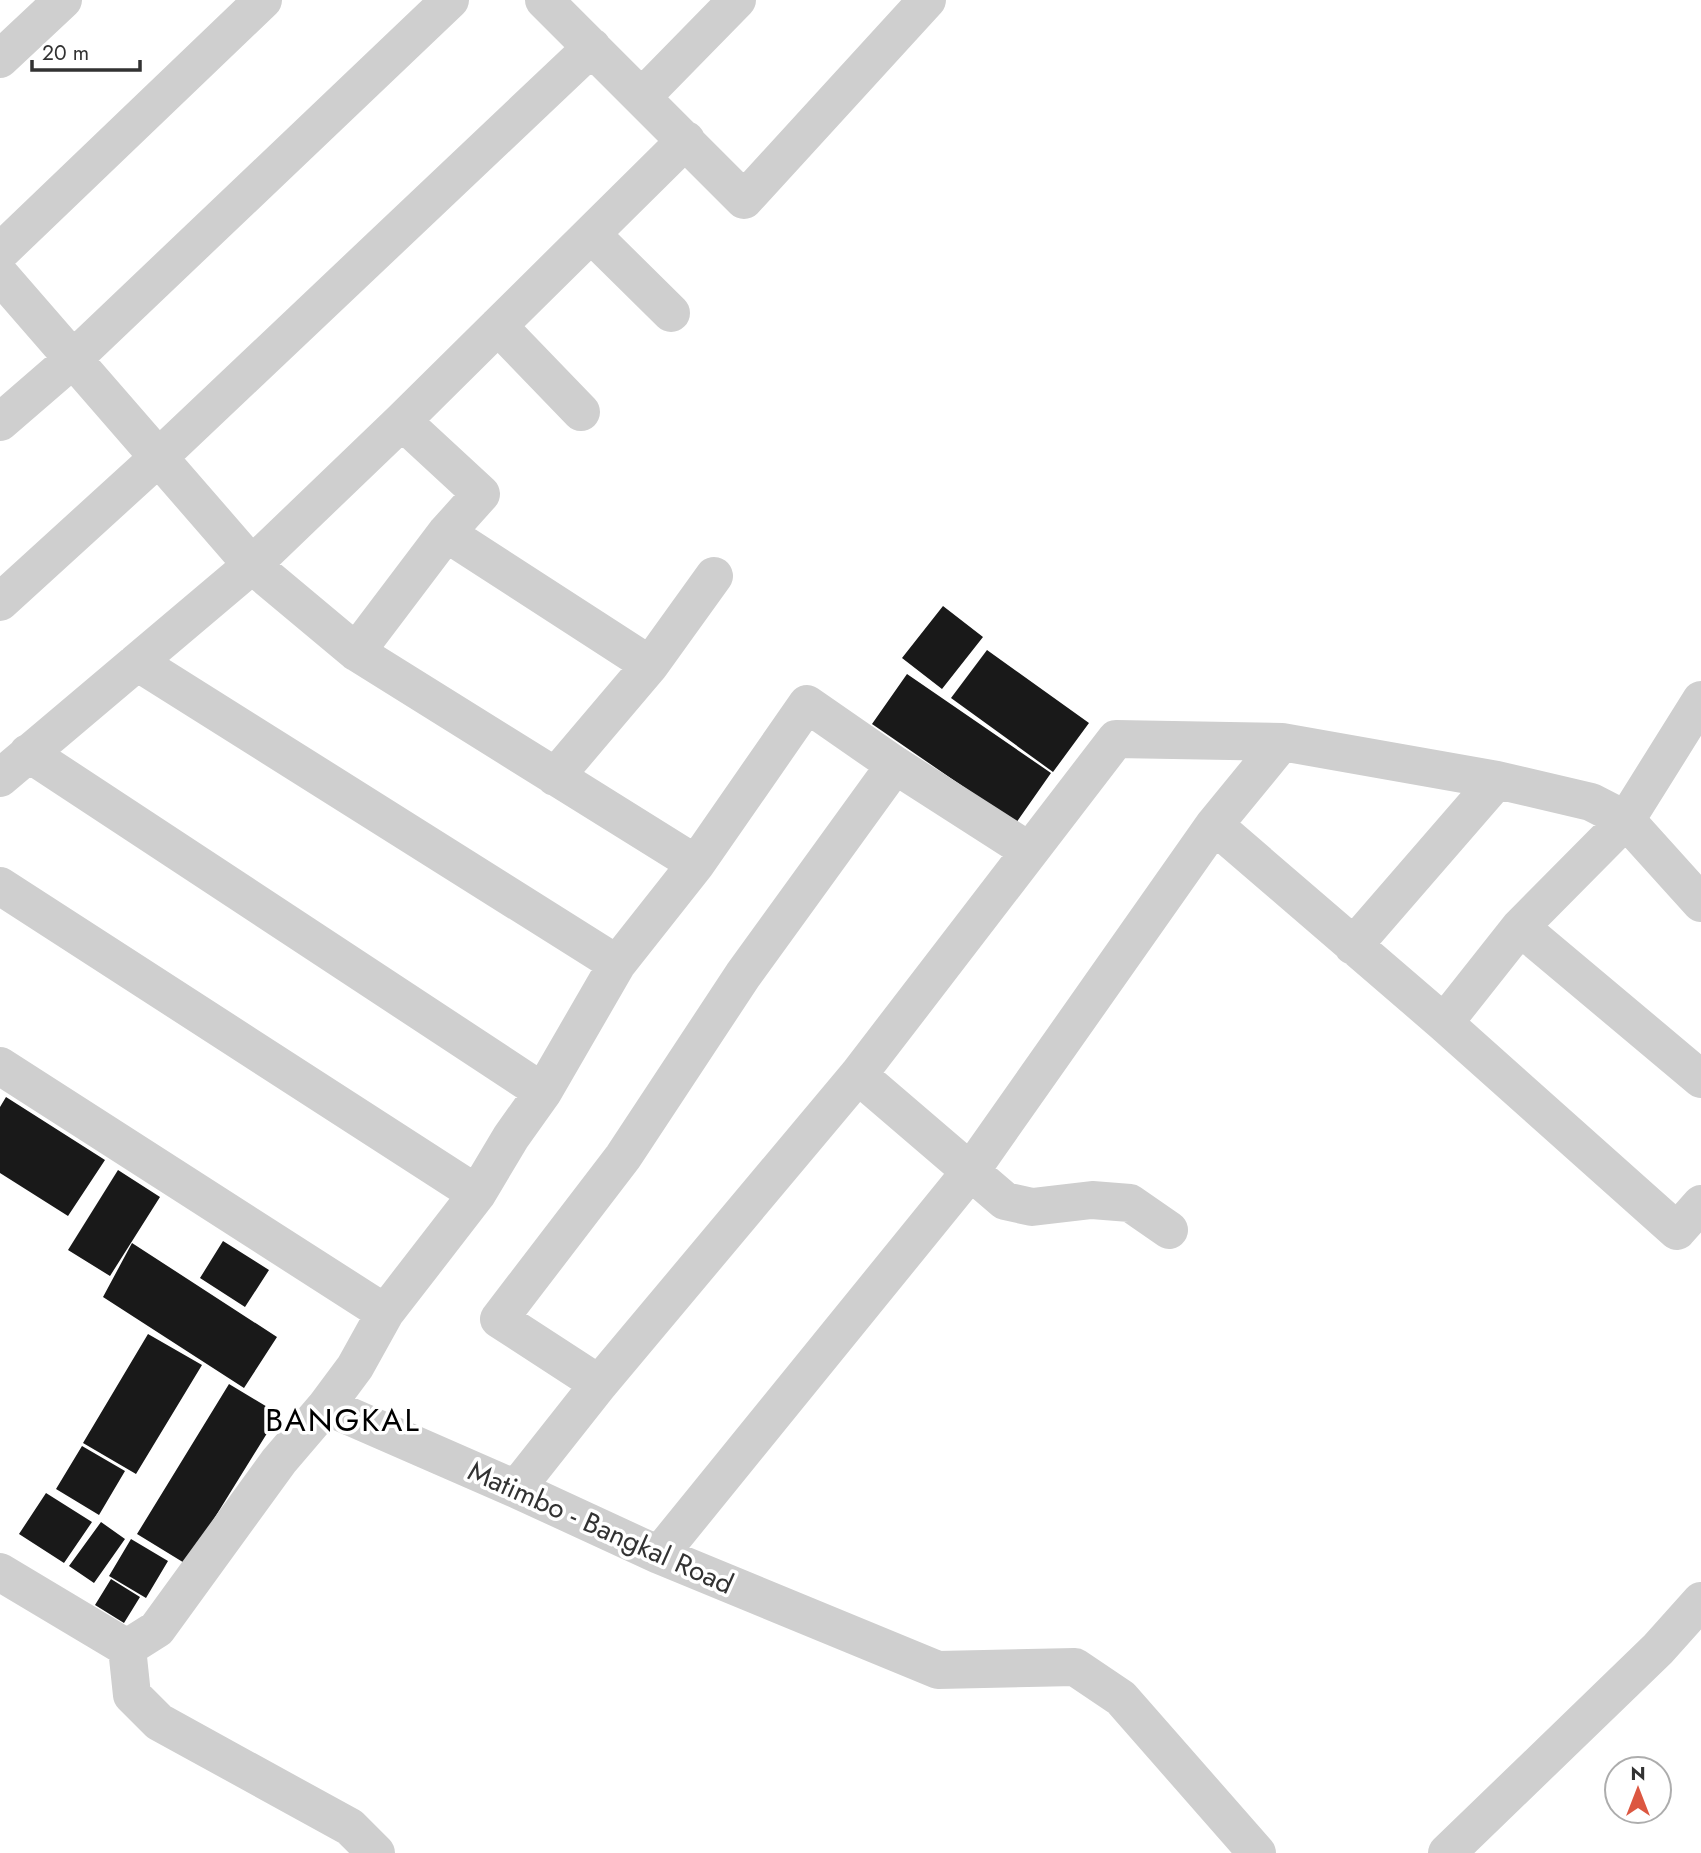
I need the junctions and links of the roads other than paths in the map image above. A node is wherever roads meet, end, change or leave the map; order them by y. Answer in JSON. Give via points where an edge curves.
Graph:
{"nodes":[{"id":1,"x":63,"y":0,"type":"edge"},
{"id":2,"x":263,"y":0,"type":"edge"},
{"id":3,"x":450,"y":0,"type":"edge"},
{"id":4,"x":737,"y":0,"type":"edge"},
{"id":5,"x":928,"y":0,"type":"edge"},
{"id":6,"x":551,"y":2,"type":"edge"},
{"id":7,"x":592,"y":47,"type":"junction"},
{"id":8,"x":0,"y":59,"type":"edge"},
{"id":9,"x":642,"y":97,"type":"junction"},
{"id":10,"x":686,"y":140,"type":"junction"},
{"id":11,"x":591,"y":234,"type":"junction"},
{"id":12,"x":0,"y":252,"type":"edge"},
{"id":13,"x":0,"y":275,"type":"edge"},
{"id":14,"x":671,"y":313,"type":"dead end"},
{"id":15,"x":498,"y":326,"type":"junction"},
{"id":16,"x":73,"y":359,"type":"junction"},
{"id":17,"x":581,"y":412,"type":"dead end"},
{"id":18,"x":402,"y":421,"type":"junction"},
{"id":19,"x":0,"y":422,"type":"edge"},
{"id":20,"x":159,"y":457,"type":"junction"},
{"id":21,"x":446,"y":533,"type":"junction"},
{"id":22,"x":252,"y":565,"type":"junction"},
{"id":23,"x":714,"y":576,"type":"dead end"},
{"id":24,"x":0,"y":602,"type":"edge"},
{"id":25,"x":356,"y":652,"type":"junction"},
{"id":26,"x":137,"y":662,"type":"junction"},
{"id":27,"x":650,"y":665,"type":"junction"},
{"id":28,"x":1701,"y":700,"type":"edge"},
{"id":29,"x":1282,"y":742,"type":"junction"},
{"id":30,"x":28,"y":753,"type":"junction"},
{"id":31,"x":895,"y":765,"type":"junction"},
{"id":32,"x":555,"y":777,"type":"junction"},
{"id":33,"x":0,"y":778,"type":"edge"},
{"id":34,"x":1497,"y":780,"type":"junction"},
{"id":35,"x":1626,"y":820,"type":"junction"},
{"id":36,"x":1214,"y":825,"type":"junction"},
{"id":37,"x":1029,"y":851,"type":"junction"},
{"id":38,"x":696,"y":864,"type":"junction"},
{"id":39,"x":0,"y":886,"type":"edge"},
{"id":40,"x":1701,"y":902,"type":"edge"},
{"id":41,"x":1520,"y":927,"type":"junction"},
{"id":42,"x":1353,"y":946,"type":"junction"},
{"id":43,"x":617,"y":964,"type":"junction"},
{"id":44,"x":1444,"y":1023,"type":"junction"},
{"id":45,"x":0,"y":1066,"type":"edge"},
{"id":46,"x":858,"y":1076,"type":"junction"},
{"id":47,"x":1701,"y":1079,"type":"edge"},
{"id":48,"x":543,"y":1092,"type":"junction"},
{"id":49,"x":970,"y":1172,"type":"junction"},
{"id":50,"x":477,"y":1194,"type":"junction"},
{"id":51,"x":1701,"y":1204,"type":"edge"},
{"id":52,"x":1170,"y":1230,"type":"dead end"},
{"id":53,"x":385,"y":1313,"type":"junction"},
{"id":54,"x":599,"y":1384,"type":"junction"},
{"id":55,"x":326,"y":1406,"type":"junction"},
{"id":56,"x":516,"y":1489,"type":"junction"},
{"id":57,"x":659,"y":1555,"type":"junction"},
{"id":58,"x":0,"y":1572,"type":"edge"},
{"id":59,"x":1701,"y":1601,"type":"edge"},
{"id":60,"x":127,"y":1648,"type":"junction"},
{"id":61,"x":376,"y":1853,"type":"edge"},
{"id":62,"x":1257,"y":1853,"type":"edge"},
{"id":63,"x":1447,"y":1853,"type":"edge"}],
"edges":[{"from":1,"to":8,"type":"street"},
{"from":2,"to":12,"type":"street"},
{"from":3,"to":16,"type":"street"},
{"from":4,"to":9,"type":"street"},
{"from":5,"to":10,"type":"street","via":[[744,201]]},
{"from":6,"to":7,"type":"street"},
{"from":7,"to":9,"type":"street"},
{"from":7,"to":20,"type":"street"},
{"from":9,"to":10,"type":"street"},
{"from":10,"to":11,"type":"street"},
{"from":11,"to":14,"type":"street"},
{"from":11,"to":15,"type":"street"},
{"from":13,"to":16,"type":"street"},
{"from":15,"to":17,"type":"street"},
{"from":15,"to":18,"type":"street"},
{"from":16,"to":19,"type":"street"},
{"from":16,"to":20,"type":"street"},
{"from":18,"to":21,"type":"street","via":[[481,494]]},
{"from":18,"to":22,"type":"street"},
{"from":20,"to":22,"type":"street"},
{"from":20,"to":24,"type":"street"},
{"from":21,"to":25,"type":"street"},
{"from":21,"to":27,"type":"street"},
{"from":22,"to":25,"type":"street"},
{"from":22,"to":26,"type":"street"},
{"from":23,"to":27,"type":"street"},
{"from":25,"to":32,"type":"street"},
{"from":26,"to":30,"type":"street"},
{"from":26,"to":43,"type":"street"},
{"from":27,"to":32,"type":"street"},
{"from":28,"to":35,"type":"street"},
{"from":29,"to":34,"type":"street"},
{"from":29,"to":36,"type":"street"},
{"from":29,"to":37,"type":"street","via":[[1116,738]]},
{"from":30,"to":33,"type":"street"},
{"from":30,"to":48,"type":"street"},
{"from":31,"to":37,"type":"street"},
{"from":31,"to":38,"type":"street","via":[[807,704]]},
{"from":31,"to":54,"type":"street","via":[[743,975],[623,1157],[499,1319]]},
{"from":32,"to":38,"type":"street"},
{"from":34,"to":35,"type":"street","via":[[1591,802]]},
{"from":34,"to":42,"type":"street"},
{"from":35,"to":40,"type":"street"},
{"from":35,"to":41,"type":"street"},
{"from":36,"to":42,"type":"street"},
{"from":36,"to":49,"type":"street"},
{"from":37,"to":46,"type":"street"},
{"from":38,"to":43,"type":"street"},
{"from":39,"to":50,"type":"street"},
{"from":41,"to":44,"type":"street"},
{"from":41,"to":47,"type":"street"},
{"from":42,"to":44,"type":"street"},
{"from":43,"to":48,"type":"street"},
{"from":44,"to":51,"type":"street","via":[[1677,1231]]},
{"from":45,"to":53,"type":"street"},
{"from":46,"to":49,"type":"street"},
{"from":46,"to":54,"type":"street"},
{"from":48,"to":50,"type":"street"},
{"from":49,"to":52,"type":"street","via":[[1005,1201],[1032,1207],[1092,1200],[1130,1203]]},
{"from":49,"to":57,"type":"street"},
{"from":50,"to":53,"type":"street"},
{"from":53,"to":55,"type":"street","via":[[355,1367]]},
{"from":54,"to":56,"type":"street"},
{"from":55,"to":56,"type":"street","name":"Matimbo - Bangkal Road"},
{"from":55,"to":60,"type":"street","via":[[279,1461],[157,1629]]},
{"from":56,"to":57,"type":"street","name":"Matimbo - Bangkal Road"},
{"from":57,"to":62,"type":"street","name":"Matimbo - Bangkal Road","via":[[938,1670],[1075,1667],[1121,1698]]},
{"from":58,"to":60,"type":"street"},
{"from":59,"to":63,"type":"street","via":[[1658,1649]]},
{"from":60,"to":61,"type":"street","via":[[132,1695],[159,1722],[350,1827]]}]}
